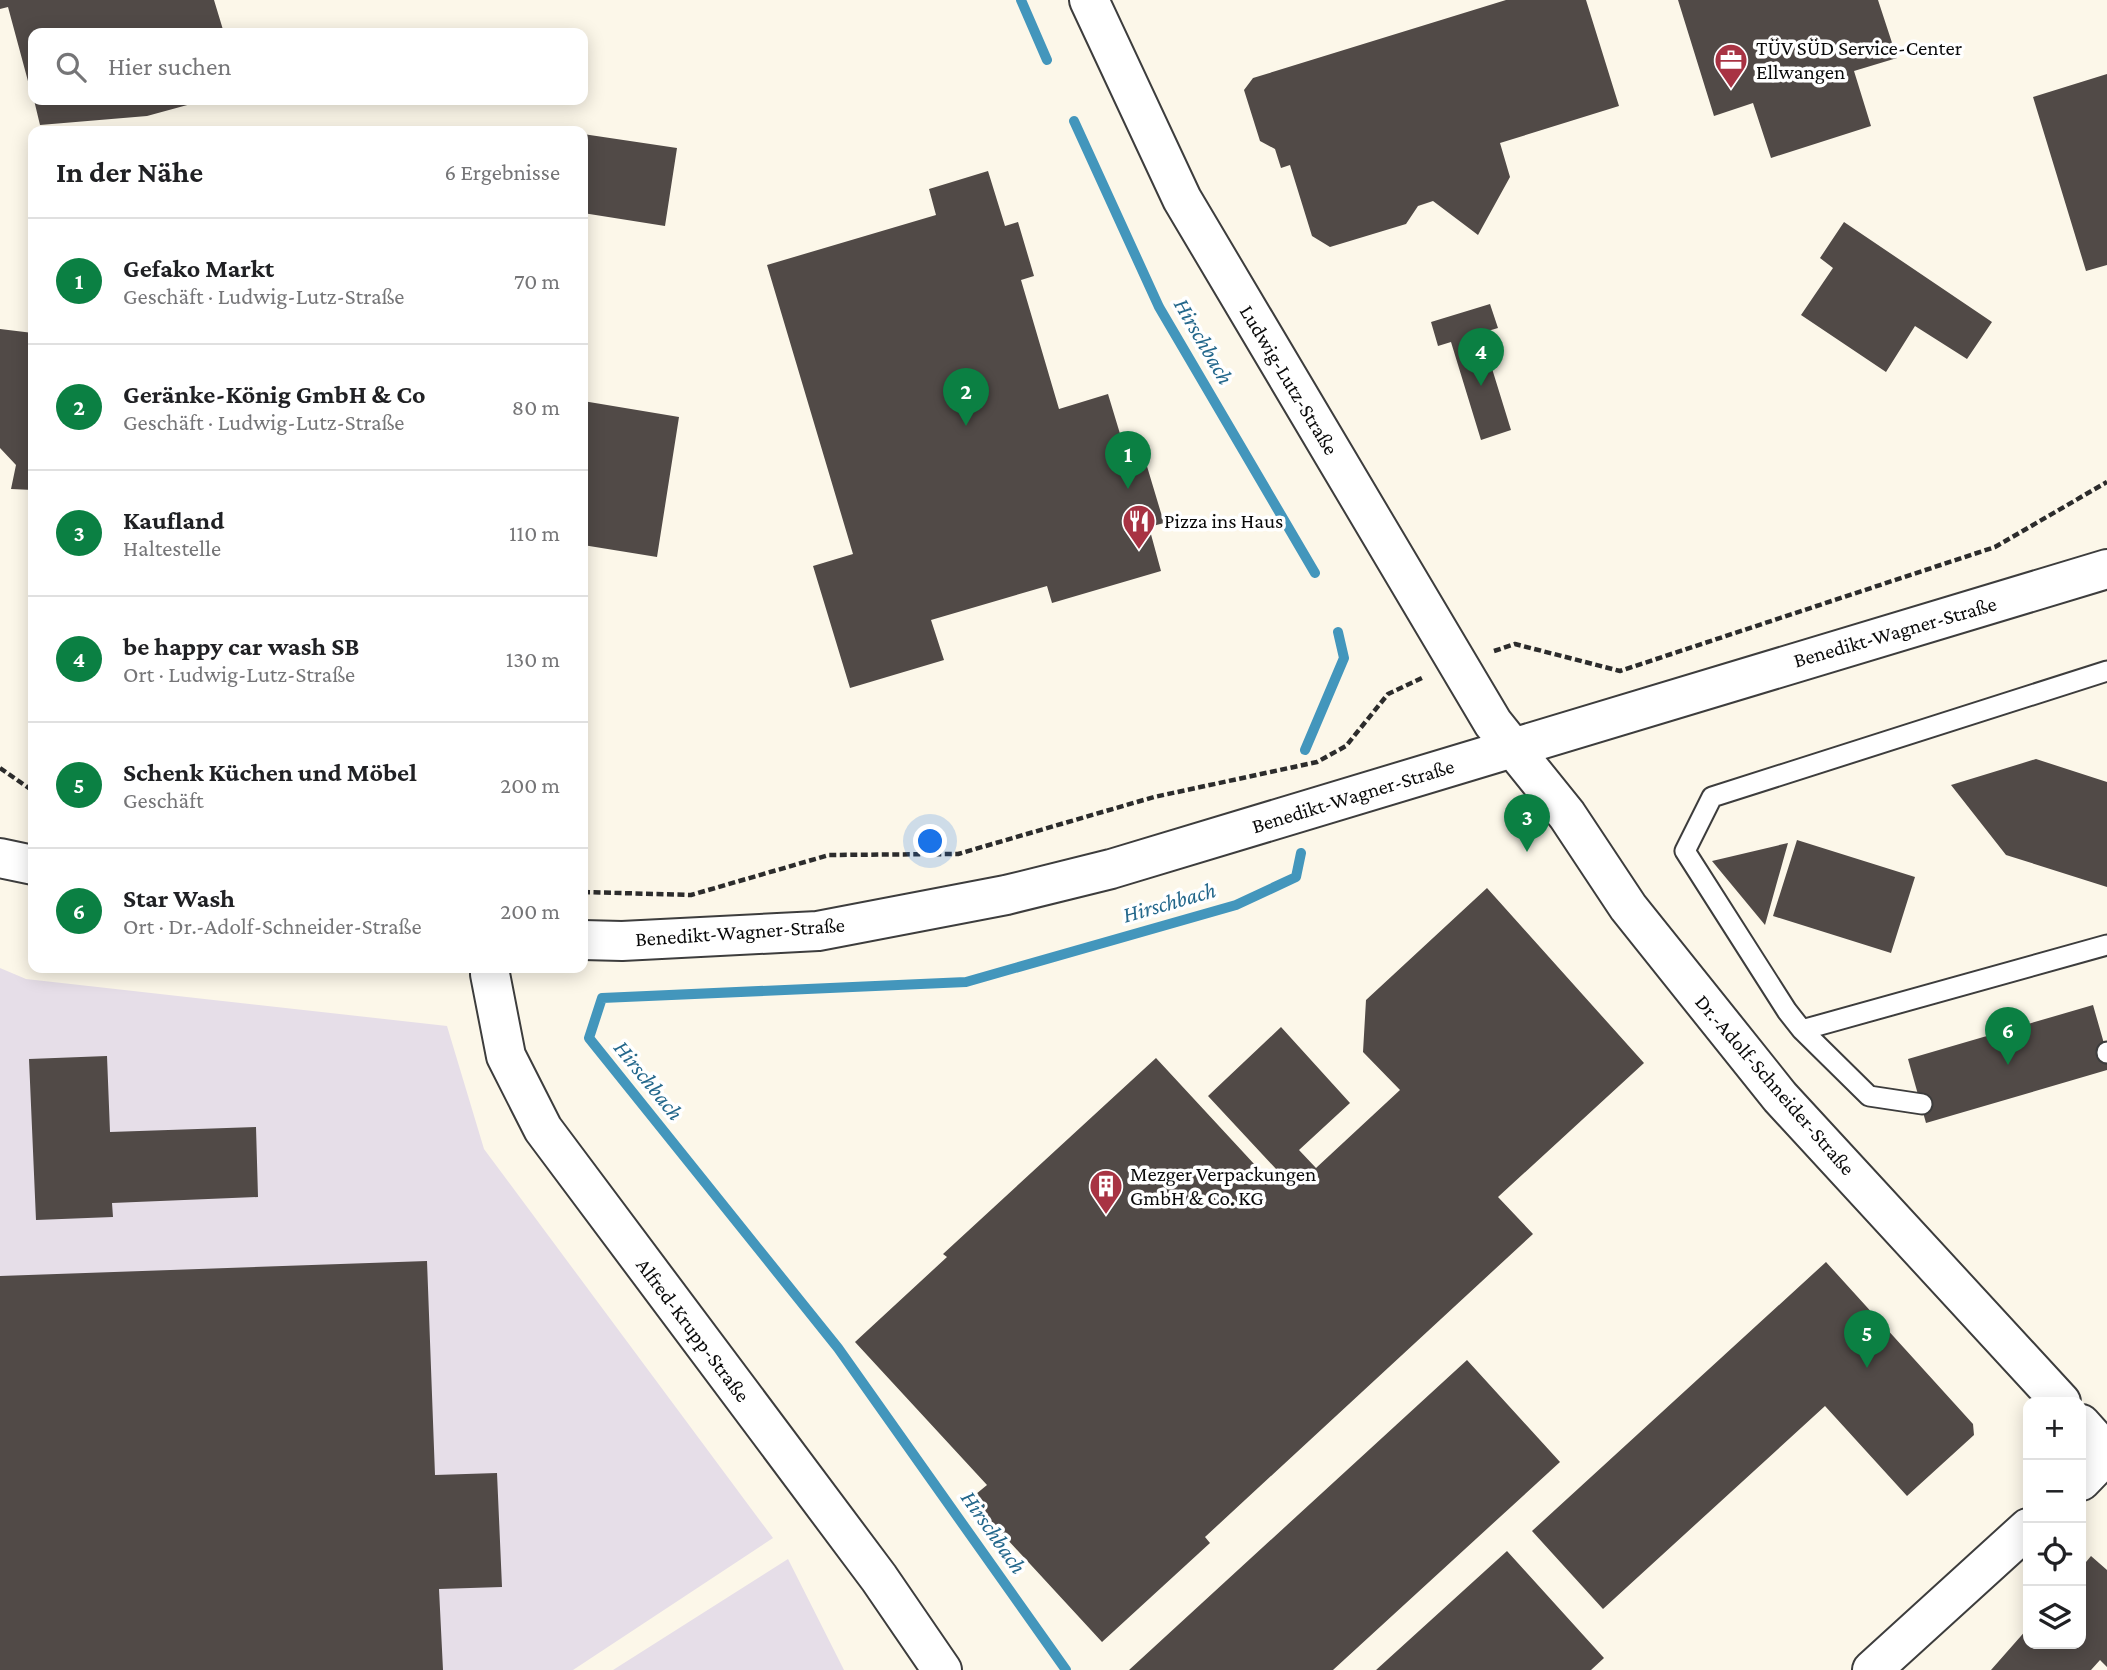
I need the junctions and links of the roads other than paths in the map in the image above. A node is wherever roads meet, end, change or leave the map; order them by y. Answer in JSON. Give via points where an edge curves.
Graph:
{"nodes":[{"id":1,"x":1089,"y":0,"type":"edge"},
{"id":2,"x":2107,"y":569,"type":"edge"},
{"id":3,"x":2107,"y":671,"type":"edge"},
{"id":4,"x":1514,"y":747,"type":"junction"},
{"id":5,"x":0,"y":858,"type":"edge"},
{"id":6,"x":28,"y":864,"type":"edge"},
{"id":7,"x":588,"y":940,"type":"edge"},
{"id":8,"x":2107,"y":945,"type":"edge"},
{"id":9,"x":491,"y":973,"type":"edge"},
{"id":10,"x":1802,"y":1030,"type":"junction"},
{"id":11,"x":1922,"y":1104,"type":"dead end"},
{"id":12,"x":2056,"y":1397,"type":"edge"},
{"id":13,"x":2086,"y":1430,"type":"edge"},
{"id":14,"x":2107,"y":1453,"type":"edge"},
{"id":15,"x":2086,"y":1476,"type":"edge"},
{"id":16,"x":2023,"y":1533,"type":"edge"},
{"id":17,"x":942,"y":1670,"type":"edge"},
{"id":18,"x":1872,"y":1670,"type":"edge"}],
"edges":[{"from":1,"to":4,"type":"street","name":"Ludwig-Lutz-Straße","via":[[1182,199],[1493,723]]},
{"from":2,"to":4,"type":"street","name":"Benedikt-Wagner-Straße"},
{"from":3,"to":10,"type":"lane","via":[[1712,797],[1685,851]]},
{"from":4,"to":7,"type":"street","name":"Benedikt-Wagner-Straße","via":[[1111,869],[1006,895],[818,930]]},
{"from":4,"to":12,"type":"street","name":"Dr.-Adolf-Schneider-Straße","via":[[1567,815],[1628,907],[1780,1097]]},
{"from":5,"to":6,"type":"street"},
{"from":8,"to":10,"type":"lane"},
{"from":9,"to":17,"type":"street","name":"Alfred-Krupp-Straße","via":[[506,1056],[542,1129],[854,1545]]},
{"from":10,"to":11,"type":"lane","via":[[1870,1096]]},
{"from":13,"to":14,"type":"street"},
{"from":14,"to":15,"type":"street"},
{"from":16,"to":18,"type":"street"}]}
